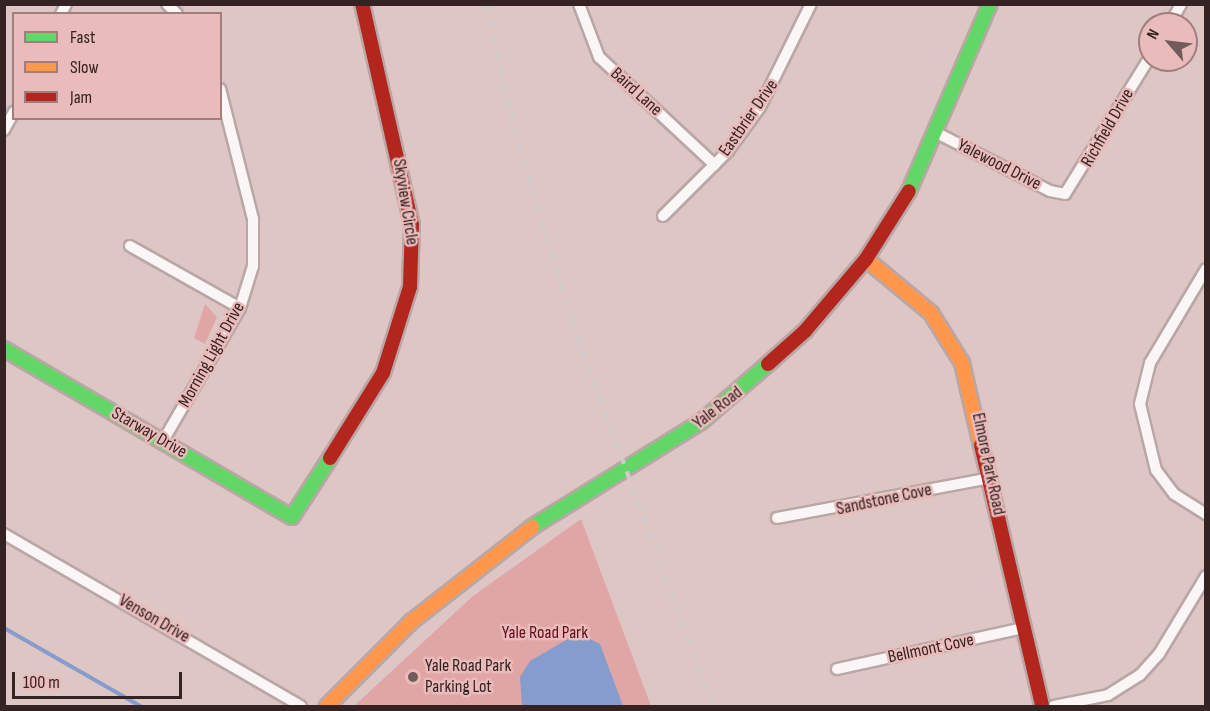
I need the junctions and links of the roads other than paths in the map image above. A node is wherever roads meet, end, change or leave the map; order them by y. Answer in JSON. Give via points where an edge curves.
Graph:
{"nodes":[{"id":1,"x":362,"y":4,"type":"edge"},
{"id":2,"x":579,"y":4,"type":"edge"},
{"id":3,"x":811,"y":4,"type":"edge"},
{"id":4,"x":990,"y":4,"type":"edge"},
{"id":5,"x":1141,"y":72,"type":"edge"},
{"id":6,"x":222,"y":97,"type":"edge"},
{"id":7,"x":12,"y":116,"type":"edge"},
{"id":8,"x":4,"y":130,"type":"edge"},
{"id":9,"x":938,"y":133,"type":"junction"},
{"id":10,"x":715,"y":165,"type":"junction"},
{"id":11,"x":1062,"y":194,"type":"joint"},
{"id":12,"x":663,"y":216,"type":"dead end"},
{"id":13,"x":130,"y":246,"type":"dead end"},
{"id":14,"x":866,"y":259,"type":"junction"},
{"id":15,"x":1206,"y":269,"type":"edge"},
{"id":16,"x":240,"y":308,"type":"junction"},
{"id":17,"x":4,"y":349,"type":"edge"},
{"id":18,"x":163,"y":441,"type":"junction"},
{"id":19,"x":990,"y":478,"type":"junction"},
{"id":20,"x":1206,"y":514,"type":"edge"},
{"id":21,"x":292,"y":517,"type":"joint"},
{"id":22,"x":777,"y":518,"type":"dead end"},
{"id":23,"x":4,"y":534,"type":"edge"},
{"id":24,"x":1206,"y":576,"type":"edge"},
{"id":25,"x":1024,"y":628,"type":"junction"},
{"id":26,"x":837,"y":669,"type":"dead end"},
{"id":27,"x":301,"y":706,"type":"edge"},
{"id":28,"x":327,"y":706,"type":"edge"},
{"id":29,"x":1042,"y":706,"type":"edge"},
{"id":30,"x":1054,"y":706,"type":"edge"}],
"edges":[{"from":1,"to":21,"type":"street","name":"Skyview Circle","via":[[412,225],[410,287],[383,373]]},
{"from":2,"to":10,"type":"street","name":"Baird Lane","via":[[585,31],[604,63]]},
{"from":3,"to":10,"type":"street","name":"Eastbrier Drive","via":[[771,90]]},
{"from":4,"to":9,"type":"street","name":"Yale Road"},
{"from":5,"to":11,"type":"street","name":"Richfield Drive","via":[[1074,186]]},
{"from":6,"to":16,"type":"street","name":"Morning Light Drive","via":[[255,231],[251,275]]},
{"from":7,"to":8,"type":"street"},
{"from":9,"to":11,"type":"street","name":"Yalewood Drive"},
{"from":9,"to":14,"type":"street","name":"Yale Road","via":[[903,204]]},
{"from":10,"to":12,"type":"street","name":"Eastbrier Drive"},
{"from":13,"to":16,"type":"street"},
{"from":14,"to":19,"type":"street","name":"Elmore Park Road","via":[[931,313],[950,338],[968,376]]},
{"from":14,"to":28,"type":"street","name":"Yale Road","via":[[791,345],[728,402],[475,568],[411,622]]},
{"from":15,"to":20,"type":"street","via":[[1150,363],[1140,404],[1156,470],[1174,494]]},
{"from":16,"to":18,"type":"street","name":"Morning Light Drive"},
{"from":17,"to":18,"type":"street","name":"Starway Drive"},
{"from":18,"to":21,"type":"street","name":"Starway Drive"},
{"from":19,"to":22,"type":"street","name":"Sandstone Cove"},
{"from":19,"to":25,"type":"street","name":"Elmore Park Road"},
{"from":23,"to":27,"type":"street","name":"Venson Drive"},
{"from":24,"to":30,"type":"street","via":[[1159,654],[1140,675],[1108,695]]},
{"from":25,"to":26,"type":"street","name":"Bellmont Cove"},
{"from":25,"to":29,"type":"street","name":"Elmore Park Road"}]}
